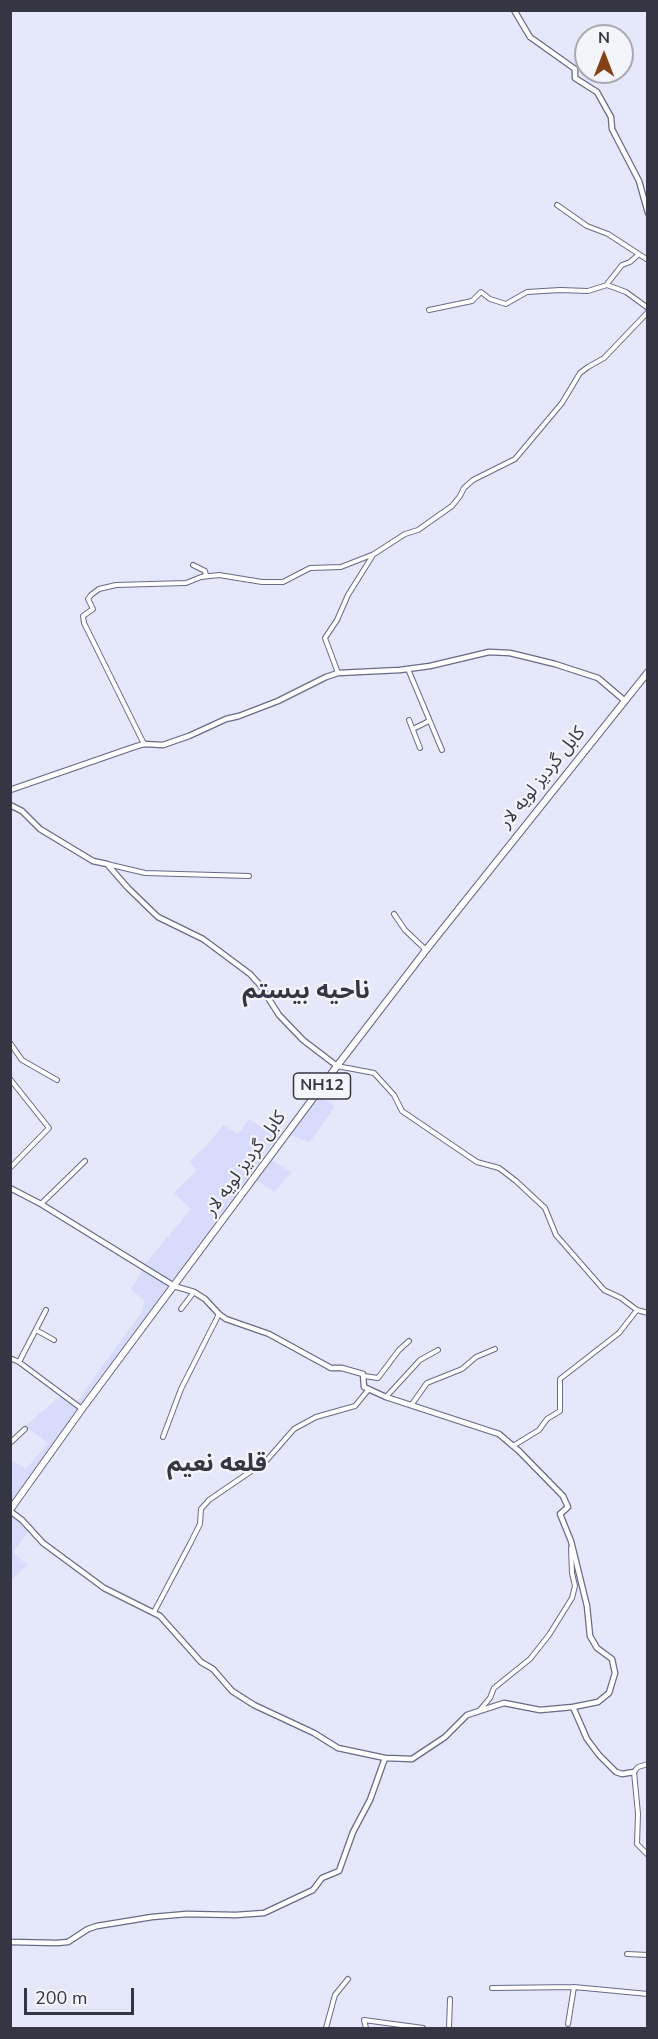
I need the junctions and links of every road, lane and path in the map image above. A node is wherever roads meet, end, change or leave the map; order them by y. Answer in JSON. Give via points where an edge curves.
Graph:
{"nodes":[{"id":1,"x":514,"y":10,"type":"edge"},
{"id":2,"x":557,"y":205,"type":"dead end"},
{"id":3,"x":648,"y":213,"type":"edge"},
{"id":4,"x":638,"y":255,"type":"junction"},
{"id":5,"x":648,"y":260,"type":"edge"},
{"id":6,"x":607,"y":285,"type":"junction"},
{"id":7,"x":429,"y":310,"type":"dead end"},
{"id":8,"x":648,"y":310,"type":"edge"},
{"id":9,"x":374,"y":554,"type":"junction"},
{"id":10,"x":193,"y":565,"type":"dead end"},
{"id":11,"x":201,"y":577,"type":"junction"},
{"id":12,"x":408,"y":669,"type":"junction"},
{"id":13,"x":648,"y":672,"type":"edge"},
{"id":14,"x":338,"y":673,"type":"junction"},
{"id":15,"x":625,"y":701,"type":"junction"},
{"id":16,"x":409,"y":720,"type":"dead end"},
{"id":17,"x":429,"y":721,"type":"junction"},
{"id":18,"x":413,"y":729,"type":"junction"},
{"id":19,"x":144,"y":744,"type":"junction"},
{"id":20,"x":420,"y":748,"type":"dead end"},
{"id":21,"x":442,"y":750,"type":"dead end"},
{"id":22,"x":10,"y":790,"type":"edge"},
{"id":23,"x":10,"y":805,"type":"edge"},
{"id":24,"x":107,"y":864,"type":"junction"},
{"id":25,"x":249,"y":876,"type":"dead end"},
{"id":26,"x":394,"y":914,"type":"dead end"},
{"id":27,"x":426,"y":950,"type":"junction"},
{"id":28,"x":10,"y":1043,"type":"edge"},
{"id":29,"x":337,"y":1066,"type":"junction"},
{"id":30,"x":10,"y":1079,"type":"edge"},
{"id":31,"x":57,"y":1080,"type":"dead end"},
{"id":32,"x":85,"y":1161,"type":"dead end"},
{"id":33,"x":10,"y":1168,"type":"edge"},
{"id":34,"x":10,"y":1188,"type":"edge"},
{"id":35,"x":41,"y":1204,"type":"junction"},
{"id":36,"x":174,"y":1286,"type":"junction"},
{"id":37,"x":194,"y":1292,"type":"junction"},
{"id":38,"x":181,"y":1309,"type":"dead end"},
{"id":39,"x":46,"y":1310,"type":"dead end"},
{"id":40,"x":637,"y":1310,"type":"junction"},
{"id":41,"x":648,"y":1313,"type":"edge"},
{"id":42,"x":219,"y":1314,"type":"junction"},
{"id":43,"x":36,"y":1330,"type":"junction"},
{"id":44,"x":54,"y":1340,"type":"dead end"},
{"id":45,"x":410,"y":1341,"type":"dead end"},
{"id":46,"x":495,"y":1349,"type":"dead end"},
{"id":47,"x":438,"y":1350,"type":"dead end"},
{"id":48,"x":10,"y":1358,"type":"edge"},
{"id":49,"x":19,"y":1362,"type":"junction"},
{"id":50,"x":364,"y":1377,"type":"junction"},
{"id":51,"x":369,"y":1389,"type":"junction"},
{"id":52,"x":386,"y":1397,"type":"junction"},
{"id":53,"x":412,"y":1404,"type":"junction"},
{"id":54,"x":82,"y":1409,"type":"junction"},
{"id":55,"x":25,"y":1428,"type":"dead end"},
{"id":56,"x":163,"y":1437,"type":"dead end"},
{"id":57,"x":10,"y":1443,"type":"edge"},
{"id":58,"x":513,"y":1446,"type":"junction"},
{"id":59,"x":10,"y":1511,"type":"edge"},
{"id":60,"x":571,"y":1541,"type":"junction"},
{"id":61,"x":154,"y":1612,"type":"junction"},
{"id":62,"x":573,"y":1707,"type":"junction"},
{"id":63,"x":479,"y":1711,"type":"junction"},
{"id":64,"x":386,"y":1758,"type":"junction"},
{"id":65,"x":648,"y":1764,"type":"edge"},
{"id":66,"x":634,"y":1772,"type":"junction"},
{"id":67,"x":648,"y":1855,"type":"edge"},
{"id":68,"x":10,"y":1942,"type":"edge"},
{"id":69,"x":627,"y":1954,"type":"dead end"},
{"id":70,"x":648,"y":1955,"type":"edge"},
{"id":71,"x":348,"y":1979,"type":"dead end"},
{"id":72,"x":574,"y":1987,"type":"junction"},
{"id":73,"x":492,"y":1988,"type":"dead end"},
{"id":74,"x":648,"y":1994,"type":"edge"},
{"id":75,"x":450,"y":1999,"type":"dead end"},
{"id":76,"x":568,"y":2024,"type":"dead end"},
{"id":77,"x":326,"y":2028,"type":"edge"},
{"id":78,"x":366,"y":2028,"type":"edge"},
{"id":79,"x":423,"y":2028,"type":"edge"},
{"id":80,"x":449,"y":2028,"type":"edge"}],
"edges":[{"from":1,"to":3,"type":"street","via":[[530,37],[575,69],[575,78],[597,92],[639,181]]},
{"from":2,"to":4,"type":"street"},
{"from":4,"to":5,"type":"street"},
{"from":4,"to":6,"type":"street","via":[[622,265]]},
{"from":6,"to":7,"type":"street","via":[[588,291],[527,292],[506,304],[481,292],[472,301]]},
{"from":6,"to":8,"type":"street","via":[[626,292]]},
{"from":8,"to":9,"type":"street","via":[[604,358],[580,374],[562,403],[515,459],[473,480],[452,506]]},
{"from":9,"to":11,"type":"street","via":[[341,567],[310,568],[283,582],[219,575]]},
{"from":9,"to":14,"type":"street","via":[[325,638]]},
{"from":10,"to":11,"type":"street","via":[[205,571],[206,575]]},
{"from":11,"to":19,"type":"street","via":[[186,583],[116,585],[99,589],[88,599],[93,609],[83,616],[84,624]]},
{"from":12,"to":14,"type":"street"},
{"from":12,"to":15,"type":"street","via":[[489,652],[510,652],[598,678]]},
{"from":12,"to":17,"type":"street"},
{"from":13,"to":15,"type":"highway","name":"کابل گردیز لویه لار","number":"NH12"},
{"from":14,"to":19,"type":"street","via":[[189,736],[163,745]]},
{"from":15,"to":27,"type":"highway","name":"کابل گردیز لویه لار","number":"NH12"},
{"from":16,"to":18,"type":"street"},
{"from":17,"to":18,"type":"street"},
{"from":17,"to":21,"type":"street"},
{"from":18,"to":20,"type":"street"},
{"from":19,"to":22,"type":"street"},
{"from":23,"to":24,"type":"street","via":[[87,858]]},
{"from":24,"to":25,"type":"street","via":[[145,873]]},
{"from":24,"to":29,"type":"street","via":[[158,917],[203,939],[250,974],[279,1015]]},
{"from":26,"to":27,"type":"street"},
{"from":27,"to":29,"type":"highway","name":"کابل گردیز لویه لار","number":"NH12"},
{"from":28,"to":31,"type":"street","via":[[22,1060]]},
{"from":29,"to":36,"type":"highway","name":"کابل گردیز لویه لار","number":"NH12"},
{"from":29,"to":40,"type":"street","via":[[374,1073],[394,1095],[402,1111],[477,1162],[499,1168],[516,1181],[545,1208],[556,1235],[603,1290]]},
{"from":30,"to":33,"type":"street","via":[[49,1128]]},
{"from":32,"to":35,"type":"street"},
{"from":34,"to":35,"type":"street"},
{"from":35,"to":36,"type":"street"},
{"from":36,"to":37,"type":"street"},
{"from":36,"to":54,"type":"highway","name":"کابل گردیز لویه لار","number":"NH12"},
{"from":37,"to":38,"type":"street"},
{"from":37,"to":42,"type":"street"},
{"from":39,"to":43,"type":"street"},
{"from":40,"to":41,"type":"street"},
{"from":40,"to":58,"type":"street","via":[[619,1332],[560,1378],[560,1411]]},
{"from":42,"to":50,"type":"street","via":[[269,1334],[330,1368],[342,1368]]},
{"from":42,"to":56,"type":"street","via":[[181,1389]]},
{"from":43,"to":44,"type":"street"},
{"from":43,"to":49,"type":"street"},
{"from":45,"to":50,"type":"street","via":[[378,1378]]},
{"from":46,"to":53,"type":"street","via":[[476,1357],[462,1369],[427,1383]]},
{"from":47,"to":52,"type":"street","via":[[420,1360]]},
{"from":48,"to":49,"type":"street"},
{"from":49,"to":54,"type":"street"},
{"from":50,"to":51,"type":"street","via":[[364,1388]]},
{"from":51,"to":52,"type":"street"},
{"from":51,"to":61,"type":"street","via":[[355,1406],[294,1428],[266,1461],[209,1500],[201,1509],[200,1524]]},
{"from":52,"to":53,"type":"street"},
{"from":53,"to":58,"type":"street","via":[[499,1434]]},
{"from":54,"to":59,"type":"highway","name":"کابل گردیز لویه لار","number":"NH12"},
{"from":55,"to":57,"type":"street"},
{"from":58,"to":60,"type":"street","via":[[563,1496],[568,1507],[560,1514]]},
{"from":59,"to":61,"type":"street","via":[[43,1543],[104,1588]]},
{"from":60,"to":62,"type":"street","via":[[590,1636],[597,1648],[612,1659],[615,1673],[609,1693],[598,1702]]},
{"from":60,"to":63,"type":"street","via":[[575,1586],[572,1598],[530,1659],[494,1689]]},
{"from":61,"to":64,"type":"street","via":[[232,1691],[254,1705],[338,1748]]},
{"from":62,"to":63,"type":"street","via":[[540,1710],[504,1704]]},
{"from":62,"to":66,"type":"street","via":[[587,1740],[599,1755],[616,1772]]},
{"from":63,"to":64,"type":"street","via":[[467,1715],[445,1737],[412,1759]]},
{"from":64,"to":68,"type":"street","via":[[339,1871],[319,1880],[313,1890],[264,1913],[152,1917],[97,1926],[68,1942]]},
{"from":65,"to":66,"type":"street"},
{"from":66,"to":67,"type":"street","via":[[638,1844]]},
{"from":69,"to":70,"type":"street"},
{"from":71,"to":77,"type":"street","via":[[335,1995]]},
{"from":72,"to":73,"type":"street"},
{"from":72,"to":74,"type":"street"},
{"from":72,"to":76,"type":"street"},
{"from":75,"to":80,"type":"street"},
{"from":78,"to":79,"type":"street","via":[[364,2020]]}]}
